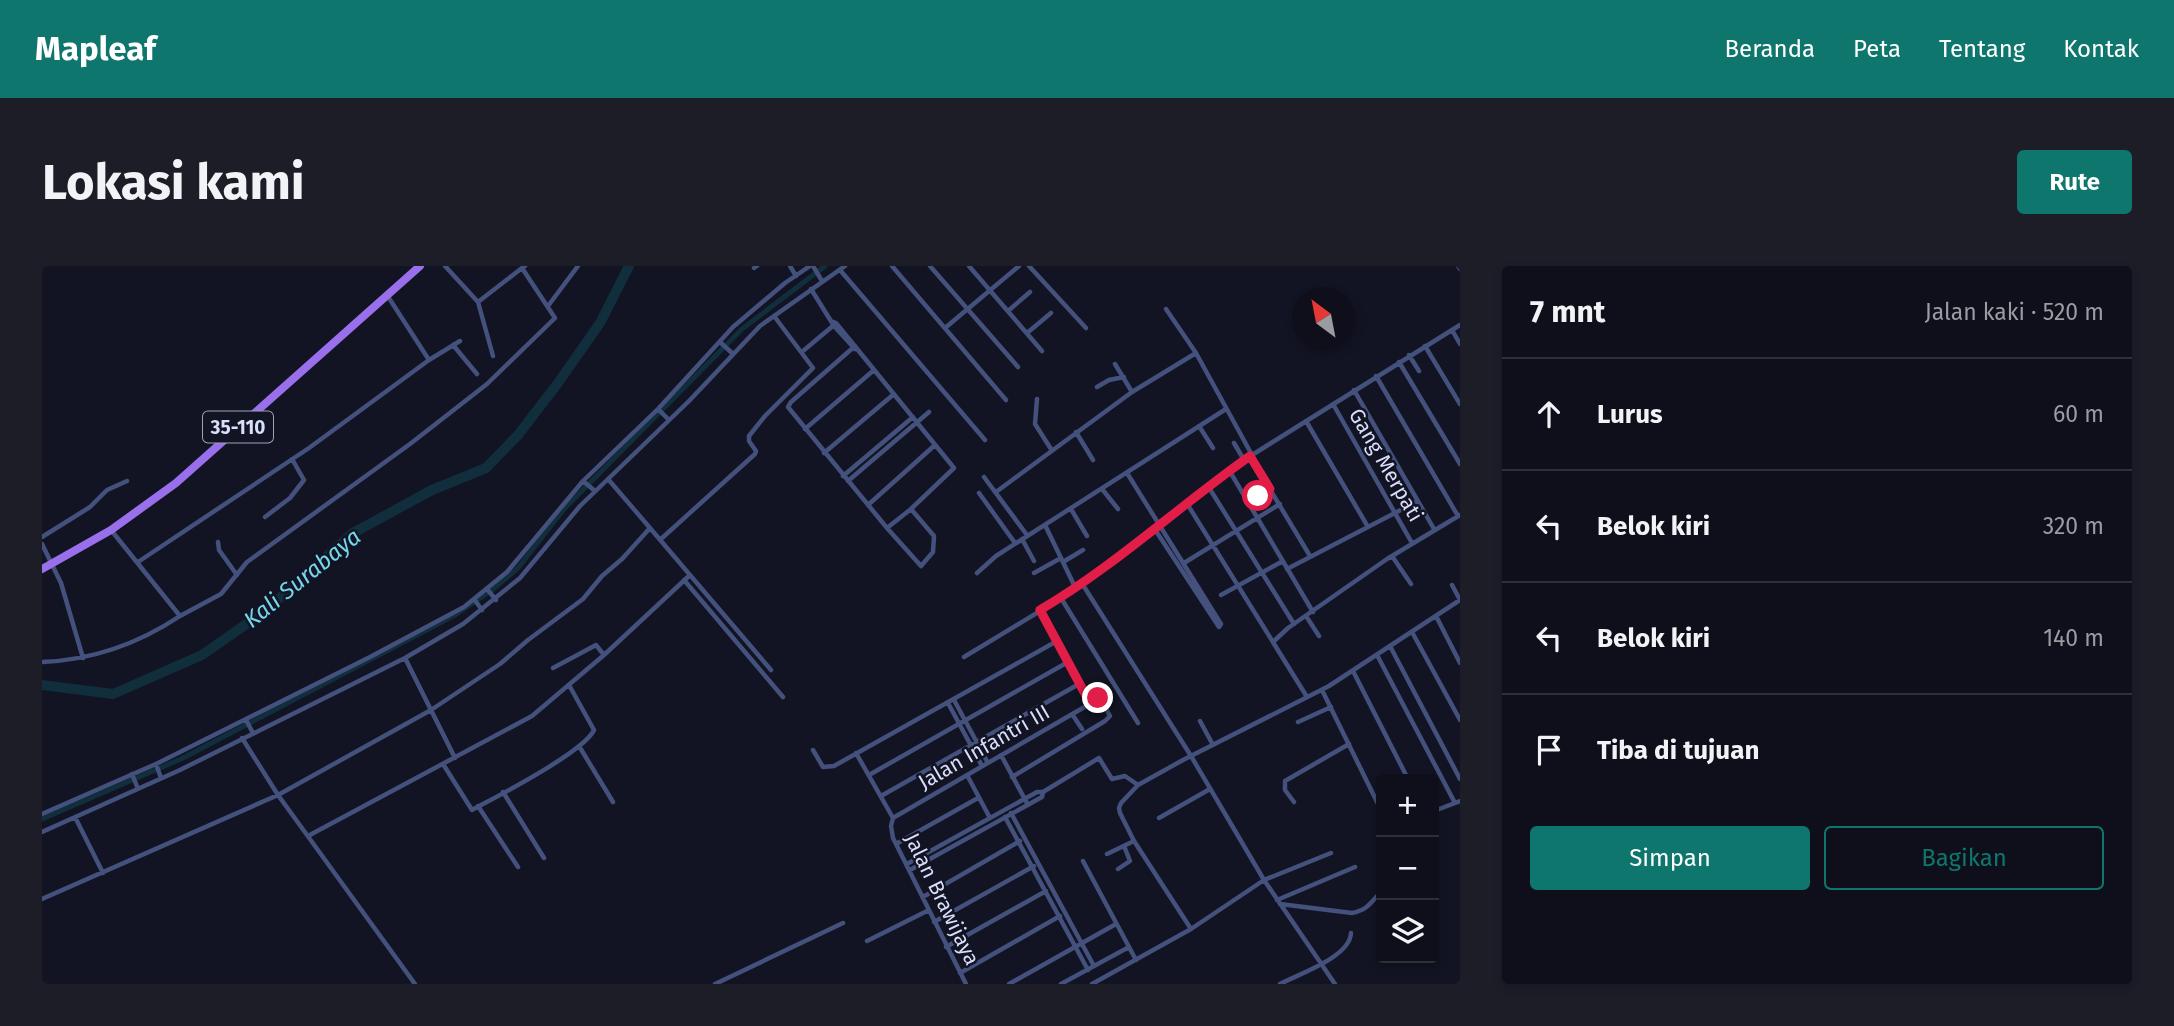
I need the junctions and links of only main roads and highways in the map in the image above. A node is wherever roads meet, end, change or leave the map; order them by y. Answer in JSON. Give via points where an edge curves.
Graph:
{"nodes":[{"id":1,"x":417,"y":267,"type":"edge"},
{"id":2,"x":42,"y":569,"type":"edge"}],
"edges":[{"from":1,"to":2,"type":"main road","number":"35-110","via":[[176,483],[111,530]]}]}
